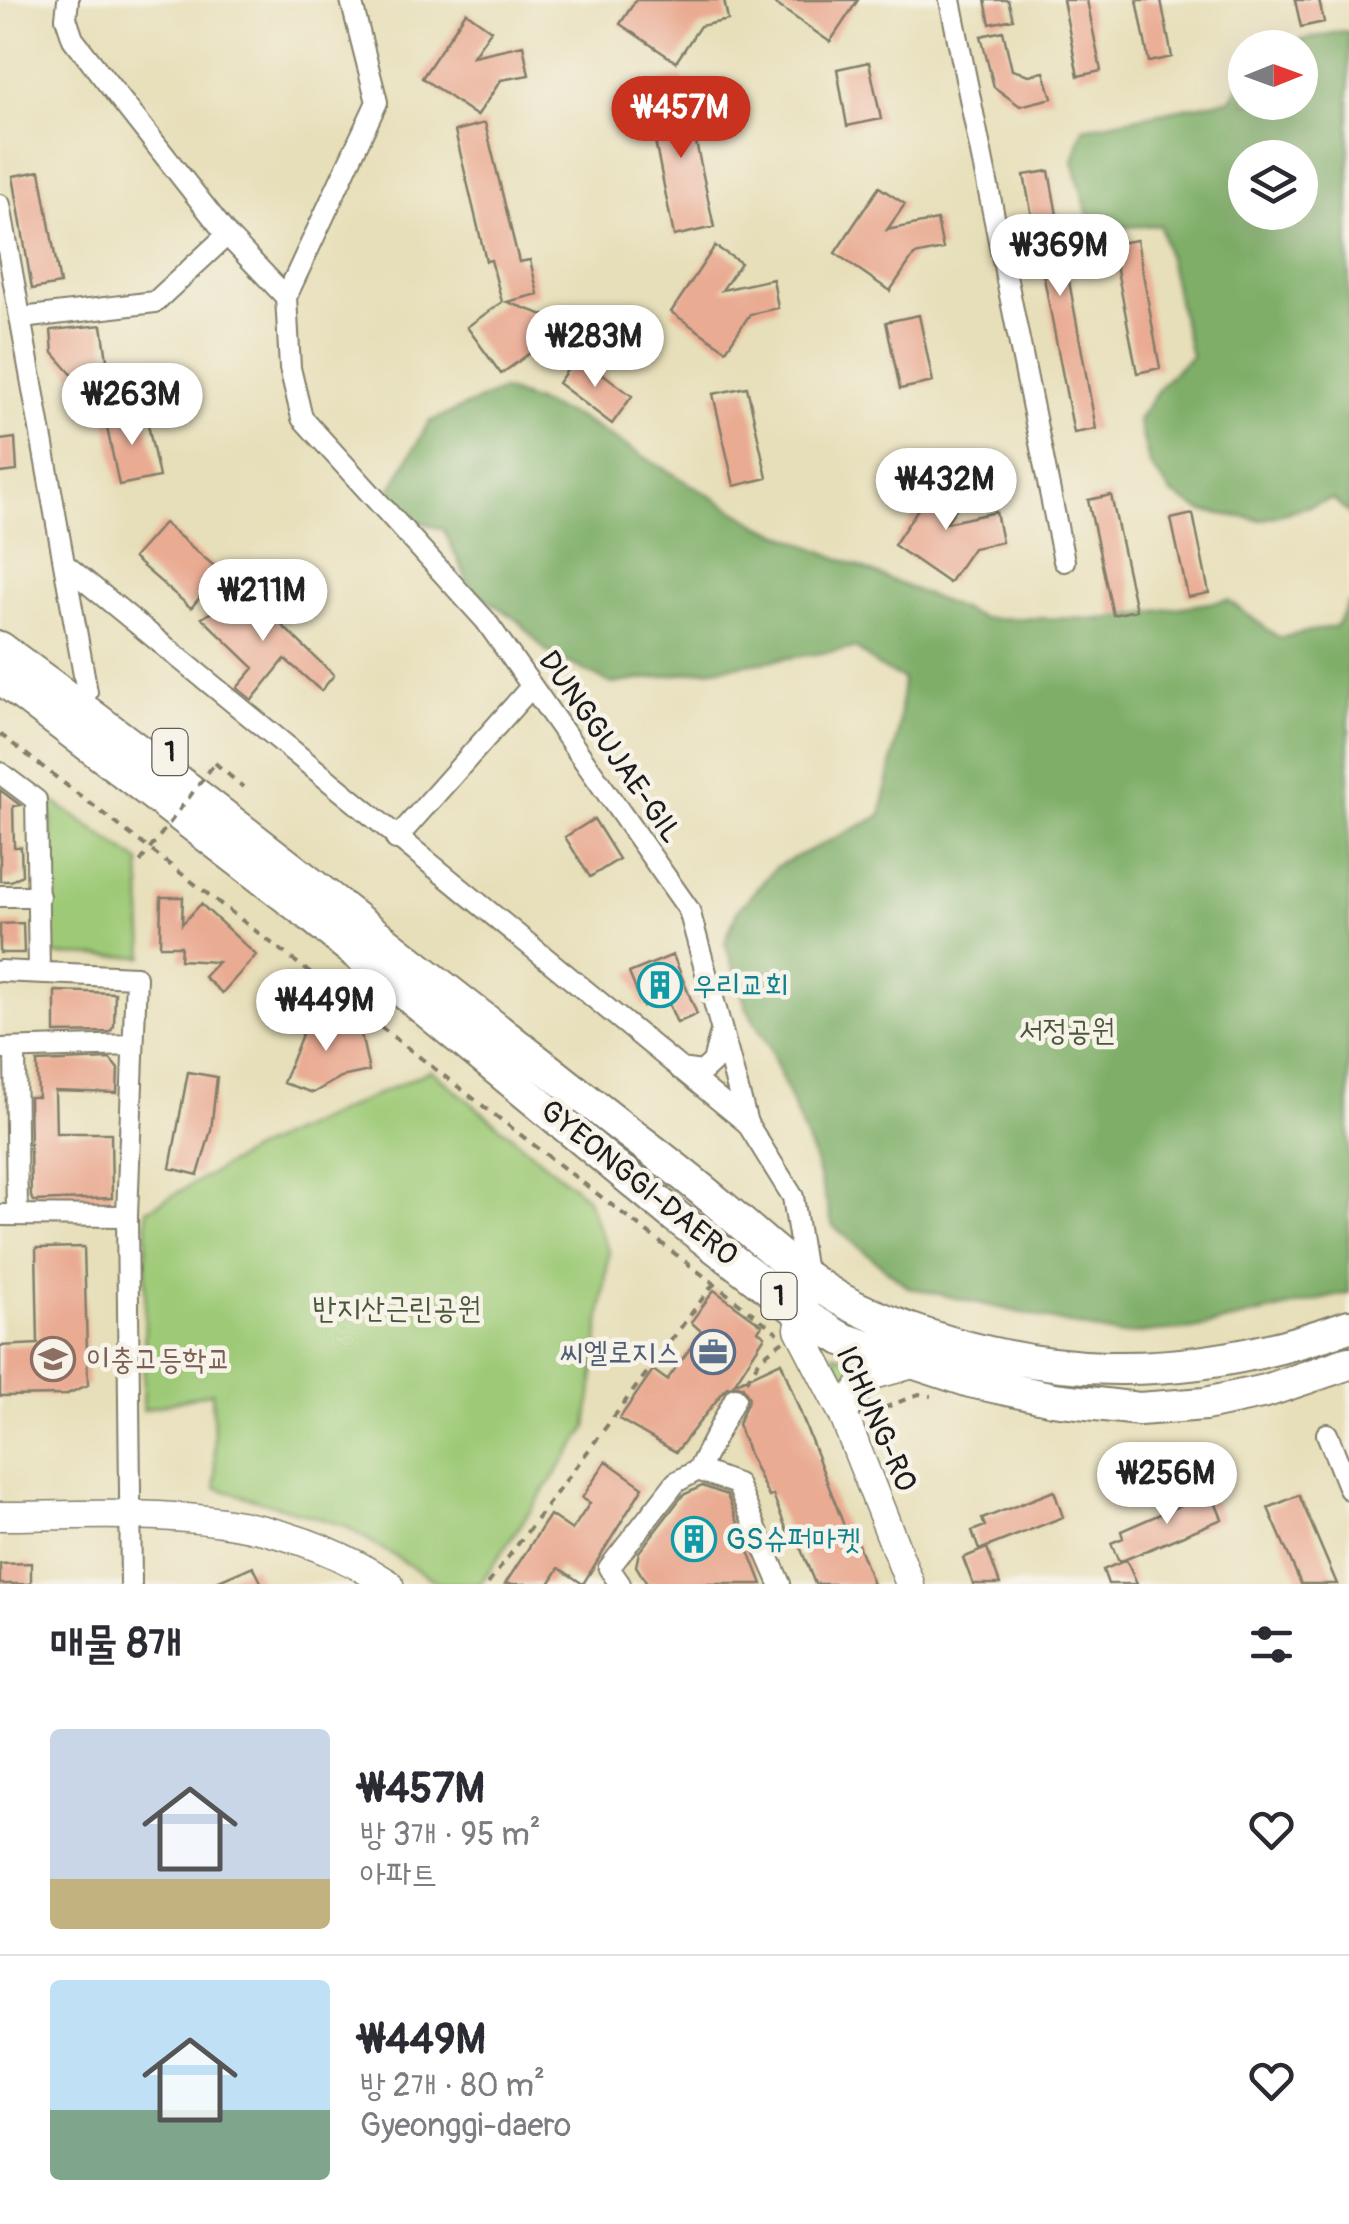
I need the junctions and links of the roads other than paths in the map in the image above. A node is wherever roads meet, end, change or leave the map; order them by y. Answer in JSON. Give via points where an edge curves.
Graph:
{"nodes":[{"id":1,"x":68,"y":0,"type":"edge"},
{"id":2,"x":351,"y":0,"type":"edge"},
{"id":3,"x":950,"y":0,"type":"edge"},
{"id":4,"x":0,"y":205,"type":"edge"},
{"id":5,"x":227,"y":235,"type":"junction"},
{"id":6,"x":286,"y":297,"type":"junction"},
{"id":7,"x":22,"y":318,"type":"junction"},
{"id":8,"x":1064,"y":561,"type":"dead end"},
{"id":9,"x":68,"y":567,"type":"junction"},
{"id":10,"x":0,"y":623,"type":"edge"},
{"id":11,"x":0,"y":648,"type":"edge"},
{"id":12,"x":0,"y":677,"type":"edge"},
{"id":13,"x":531,"y":687,"type":"junction"},
{"id":14,"x":87,"y":692,"type":"junction"},
{"id":15,"x":0,"y":698,"type":"edge"},
{"id":16,"x":0,"y":773,"type":"edge"},
{"id":17,"x":396,"y":839,"type":"junction"},
{"id":18,"x":0,"y":896,"type":"edge"},
{"id":19,"x":39,"y":896,"type":"junction"},
{"id":20,"x":320,"y":907,"type":"junction"},
{"id":21,"x":39,"y":970,"type":"junction"},
{"id":22,"x":0,"y":971,"type":"edge"},
{"id":23,"x":721,"y":1030,"type":"junction"},
{"id":24,"x":132,"y":1046,"type":"junction"},
{"id":25,"x":7,"y":1049,"type":"edge"},
{"id":26,"x":666,"y":1060,"type":"junction"},
{"id":27,"x":747,"y":1124,"type":"junction"},
{"id":28,"x":8,"y":1215,"type":"edge"},
{"id":29,"x":127,"y":1216,"type":"junction"},
{"id":30,"x":806,"y":1279,"type":"junction"},
{"id":31,"x":800,"y":1322,"type":"junction"},
{"id":32,"x":1349,"y":1326,"type":"edge"},
{"id":33,"x":1349,"y":1363,"type":"edge"},
{"id":34,"x":913,"y":1364,"type":"junction"},
{"id":35,"x":735,"y":1398,"type":"road end"},
{"id":36,"x":843,"y":1414,"type":"junction"},
{"id":37,"x":1327,"y":1434,"type":"dead end"},
{"id":38,"x":698,"y":1470,"type":"junction"},
{"id":39,"x":1349,"y":1489,"type":"edge"},
{"id":40,"x":130,"y":1515,"type":"junction"},
{"id":41,"x":0,"y":1516,"type":"edge"},
{"id":42,"x":608,"y":1579,"type":"edge"},
{"id":43,"x":131,"y":1584,"type":"edge"},
{"id":44,"x":389,"y":1584,"type":"edge"},
{"id":45,"x":780,"y":1584,"type":"edge"},
{"id":46,"x":910,"y":1584,"type":"edge"}],
"edges":[{"from":1,"to":5,"type":"street","via":[[73,39]]},
{"from":2,"to":6,"type":"street","name":"DUNGGUJAE-GIL","via":[[377,102]]},
{"from":3,"to":8,"type":"street"},
{"from":4,"to":7,"type":"street"},
{"from":5,"to":6,"type":"street"},
{"from":5,"to":7,"type":"street","via":[[155,302]]},
{"from":6,"to":13,"type":"street","name":"DUNGGUJAE-GIL","via":[[290,368],[302,418],[486,621]]},
{"from":7,"to":9,"type":"street"},
{"from":9,"to":14,"type":"street"},
{"from":9,"to":17,"type":"street"},
{"from":10,"to":14,"type":"main road","name":"GYEONGGI-DAERO","number":"1"},
{"from":11,"to":20,"type":"main road","name":"GYEONGGI-DAERO","number":"1","via":[[182,781]]},
{"from":12,"to":20,"type":"main road","name":"GYEONGGI-DAERO","number":"1"},
{"from":13,"to":17,"type":"street"},
{"from":13,"to":23,"type":"street","name":"DUNGGUJAE-GIL","via":[[690,910]]},
{"from":14,"to":20,"type":"main road","name":"GYEONGGI-DAERO","number":"1","via":[[272,834]]},
{"from":15,"to":20,"type":"main road","name":"GYEONGGI-DAERO","number":"1","via":[[262,895]]},
{"from":16,"to":19,"type":"street","via":[[36,800]]},
{"from":17,"to":26,"type":"street"},
{"from":18,"to":19,"type":"street"},
{"from":19,"to":21,"type":"street"},
{"from":20,"to":30,"type":"main road","name":"GYEONGGI-DAERO","number":"1","via":[[701,1188]]},
{"from":20,"to":31,"type":"main road","name":"GYEONGGI-DAERO","number":"1"},
{"from":21,"to":22,"type":"street"},
{"from":21,"to":24,"type":"street","via":[[136,977]]},
{"from":23,"to":26,"type":"street","via":[[713,1062],[702,1072],[688,1073]]},
{"from":23,"to":27,"type":"street","name":"DUNGGUJAE-GIL"},
{"from":24,"to":25,"type":"street"},
{"from":24,"to":29,"type":"street"},
{"from":25,"to":28,"type":"street"},
{"from":26,"to":27,"type":"street"},
{"from":27,"to":30,"type":"street","name":"DUNGGUJAE-GIL","via":[[794,1197]]},
{"from":28,"to":29,"type":"street"},
{"from":29,"to":40,"type":"street"},
{"from":30,"to":31,"type":"street"},
{"from":30,"to":32,"type":"main road","name":"GYEONGGI-DAERO","number":"1","via":[[866,1312],[949,1342],[1018,1360],[1108,1371],[1234,1361]]},
{"from":31,"to":34,"type":"main road","name":"GYEONGGI-DAERO","number":"1"},
{"from":31,"to":36,"type":"street","name":"ICHUNG-RO"},
{"from":33,"to":34,"type":"main road","name":"GYEONGGI-DAERO","number":"1","via":[[1266,1391],[1139,1409],[1035,1396]]},
{"from":34,"to":36,"type":"street","via":[[866,1377]]},
{"from":35,"to":38,"type":"street"},
{"from":36,"to":46,"type":"street","name":"ICHUNG-RO"},
{"from":37,"to":39,"type":"street"},
{"from":38,"to":42,"type":"street","via":[[676,1482]]},
{"from":38,"to":45,"type":"street","via":[[737,1484]]},
{"from":40,"to":41,"type":"street"},
{"from":40,"to":43,"type":"street"},
{"from":40,"to":44,"type":"street","via":[[178,1514],[284,1532]]}]}
